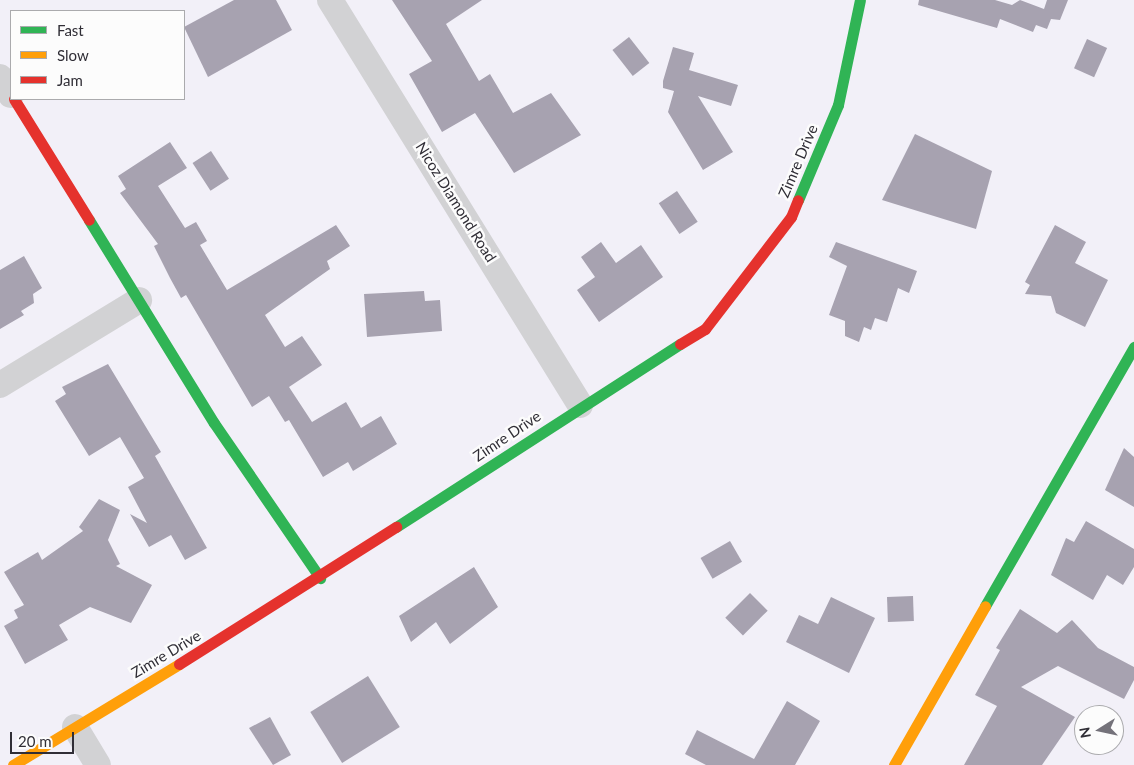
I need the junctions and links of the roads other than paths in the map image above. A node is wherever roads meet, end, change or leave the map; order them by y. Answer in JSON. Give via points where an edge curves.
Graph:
{"nodes":[{"id":1,"x":330,"y":0,"type":"edge"},
{"id":2,"x":860,"y":0,"type":"edge"},
{"id":3,"x":0,"y":76,"type":"edge"},
{"id":4,"x":10,"y":93,"type":"edge"},
{"id":5,"x":15,"y":100,"type":"edge"},
{"id":6,"x":139,"y":300,"type":"junction"},
{"id":7,"x":1134,"y":346,"type":"edge"},
{"id":8,"x":0,"y":386,"type":"edge"},
{"id":9,"x":580,"y":405,"type":"junction"},
{"id":10,"x":320,"y":578,"type":"junction"},
{"id":11,"x":74,"y":727,"type":"junction"},
{"id":12,"x":13,"y":765,"type":"edge"},
{"id":13,"x":98,"y":765,"type":"edge"},
{"id":14,"x":894,"y":765,"type":"edge"}],
"edges":[{"from":1,"to":9,"type":"street","name":"Nicoz Diamond Road"},
{"from":2,"to":9,"type":"street","name":"Zimre Drive","via":[[838,105],[791,216],[705,329]]},
{"from":3,"to":4,"type":"street"},
{"from":5,"to":6,"type":"street"},
{"from":6,"to":8,"type":"street"},
{"from":6,"to":10,"type":"street","via":[[214,423]]},
{"from":7,"to":14,"type":"street"},
{"from":9,"to":10,"type":"street","name":"Zimre Drive"},
{"from":10,"to":11,"type":"street","name":"Zimre Drive"},
{"from":11,"to":12,"type":"street","name":"Zimre Drive"},
{"from":11,"to":13,"type":"street"}]}
